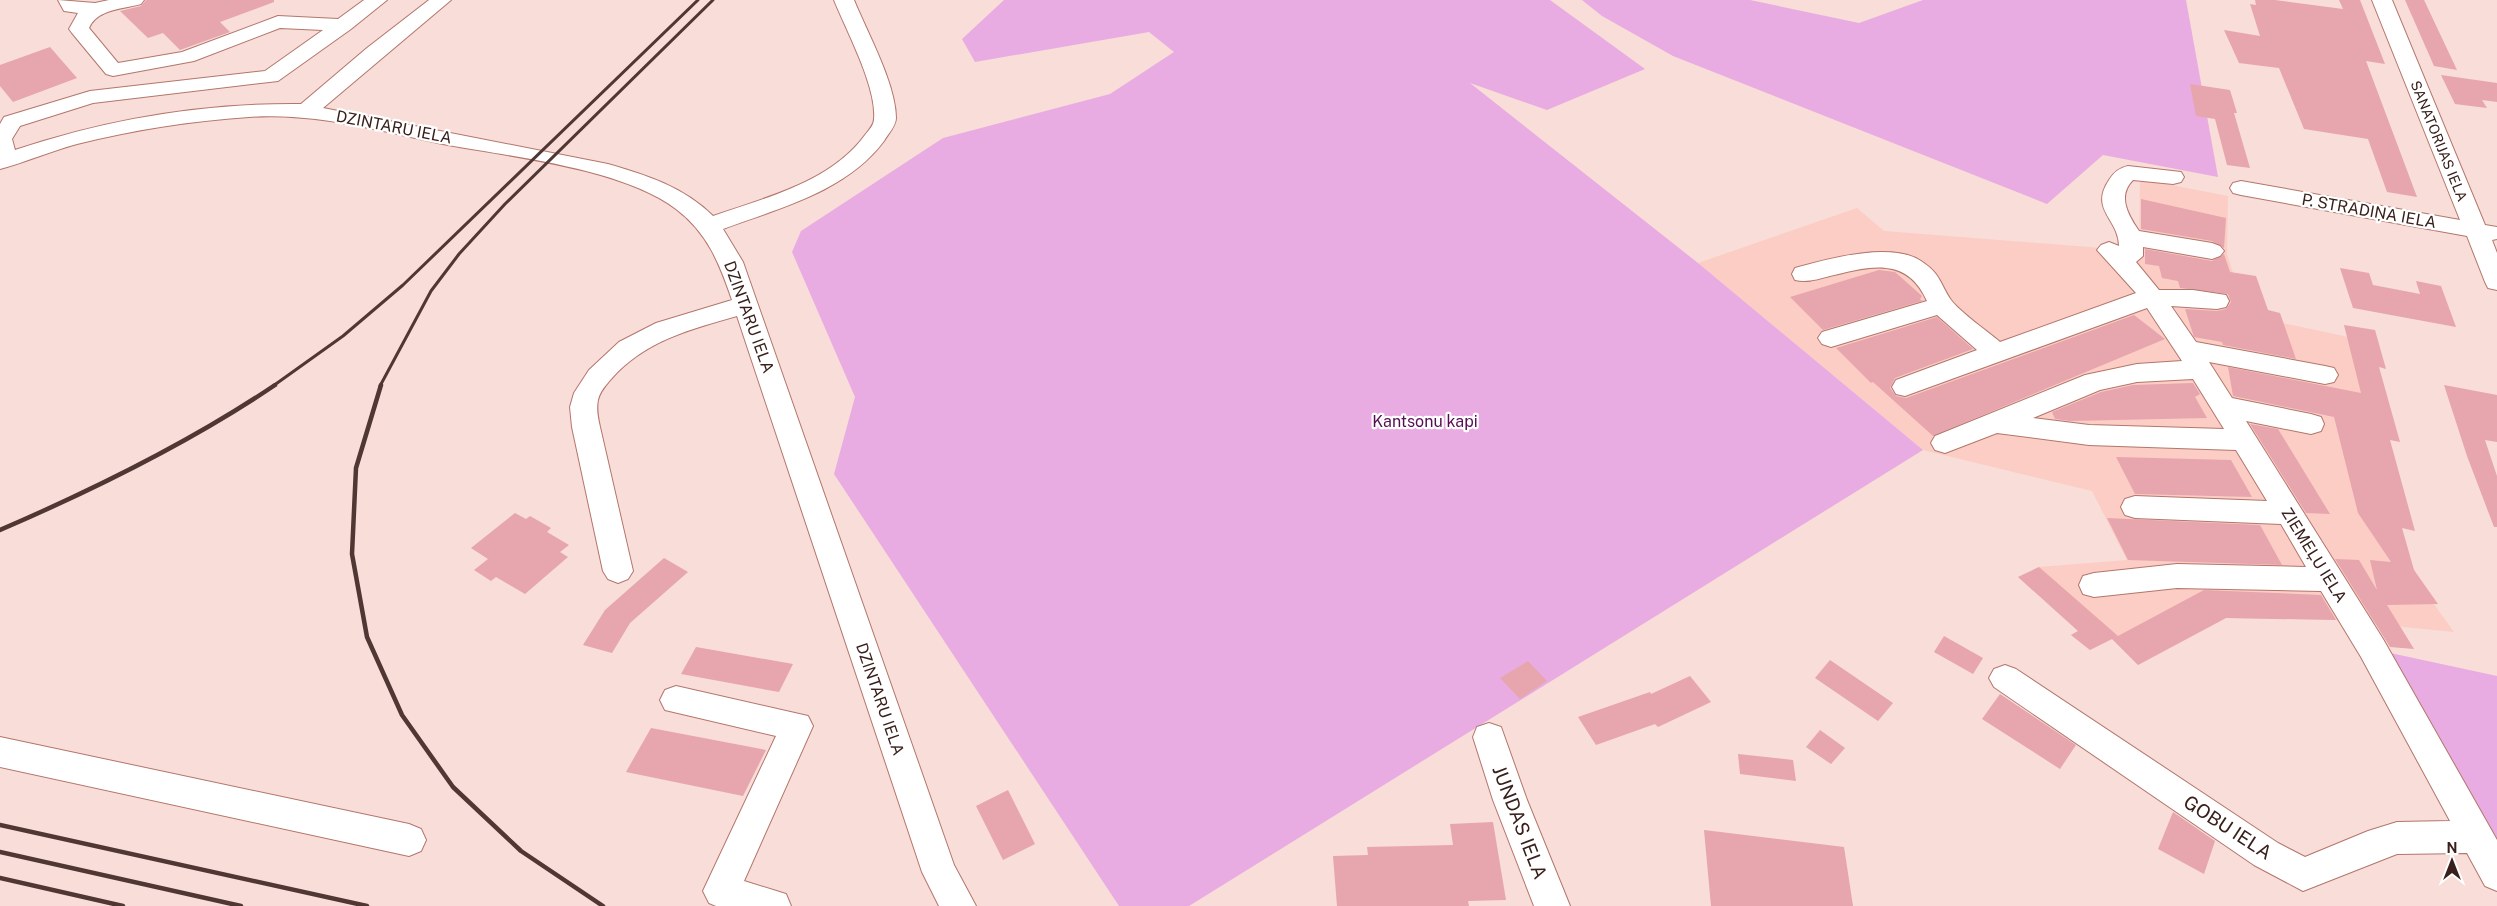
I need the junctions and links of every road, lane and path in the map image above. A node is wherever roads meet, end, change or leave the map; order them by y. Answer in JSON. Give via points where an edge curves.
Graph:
{"nodes":[{"id":1,"x":68,"y":0,"type":"edge"},
{"id":2,"x":134,"y":0,"type":"edge"},
{"id":3,"x":376,"y":0,"type":"edge"},
{"id":4,"x":441,"y":0,"type":"edge"},
{"id":5,"x":844,"y":0,"type":"edge"},
{"id":6,"x":2382,"y":0,"type":"edge"},
{"id":7,"x":95,"y":9,"type":"junction"},
{"id":8,"x":344,"y":25,"type":"junction"},
{"id":9,"x":306,"y":111,"type":"junction"},
{"id":10,"x":3,"y":161,"type":"edge"},
{"id":11,"x":2173,"y":177,"type":"dead end"},
{"id":12,"x":2241,"y":188,"type":"dead end"},
{"id":13,"x":709,"y":226,"type":"junction"},
{"id":14,"x":2487,"y":232,"type":"edge"},
{"id":15,"x":2120,"y":244,"type":"junction"},
{"id":16,"x":2212,"y":251,"type":"dead end"},
{"id":17,"x":1804,"y":274,"type":"dead end"},
{"id":18,"x":2497,"y":282,"type":"edge"},
{"id":19,"x":2152,"y":297,"type":"junction"},
{"id":20,"x":2217,"y":301,"type":"dead end"},
{"id":21,"x":746,"y":305,"type":"junction"},
{"id":22,"x":1942,"y":305,"type":"junction"},
{"id":23,"x":1831,"y":338,"type":"dead end"},
{"id":24,"x":1997,"y":353,"type":"junction"},
{"id":25,"x":2194,"y":359,"type":"junction"},
{"id":26,"x":2325,"y":374,"type":"dead end"},
{"id":27,"x":1905,"y":387,"type":"dead end"},
{"id":28,"x":2222,"y":406,"type":"junction"},
{"id":29,"x":1996,"y":423,"type":"junction"},
{"id":30,"x":2311,"y":424,"type":"dead end"},
{"id":31,"x":2242,"y":440,"type":"junction"},
{"id":32,"x":1946,"y":442,"type":"dead end"},
{"id":33,"x":2135,"y":507,"type":"dead end"},
{"id":34,"x":2288,"y":513,"type":"junction"},
{"id":35,"x":618,"y":571,"type":"dead end"},
{"id":36,"x":2330,"y":579,"type":"junction"},
{"id":37,"x":2094,"y":584,"type":"dead end"},
{"id":38,"x":2005,"y":678,"type":"dead end"},
{"id":39,"x":676,"y":700,"type":"dead end"},
{"id":40,"x":1489,"y":737,"type":"dead end"},
{"id":41,"x":0,"y":752,"type":"edge"},
{"id":42,"x":2476,"y":837,"type":"junction"},
{"id":43,"x":410,"y":840,"type":"dead end"},
{"id":44,"x":2497,"y":874,"type":"edge"},
{"id":45,"x":773,"y":906,"type":"edge"},
{"id":46,"x":958,"y":906,"type":"edge"},
{"id":47,"x":1552,"y":906,"type":"edge"}],
"edges":[{"from":1,"to":7,"type":"street","via":[[71,8]]},
{"from":2,"to":7,"type":"street"},
{"from":3,"to":8,"type":"street"},
{"from":4,"to":9,"type":"street"},
{"from":5,"to":13,"type":"street","via":[[882,97],[885,120],[872,145],[847,166],[815,184]]},
{"from":6,"to":14,"type":"street","name":"SANATORIJAS IELA"},
{"from":7,"to":8,"type":"street","via":[[83,19],[79,29],[113,70],[187,57],[278,22]]},
{"from":8,"to":10,"type":"street","via":[[271,77],[90,97],[12,122],[1,139]]},
{"from":9,"to":10,"type":"street","name":"DZINTARU IELA","via":[[251,110],[183,116],[70,139]]},
{"from":9,"to":13,"type":"street","name":"DZINTARU IELA","via":[[583,164],[628,176],[686,205]]},
{"from":11,"to":15,"type":"street","name":"ZIEMEĻU IELA","via":[[2128,173],[2119,180],[2112,193]]},
{"from":12,"to":14,"type":"street","name":"P. STRADIŅA IELA"},
{"from":13,"to":21,"type":"street","name":"DZINTARU IELA","via":[[731,262]]},
{"from":14,"to":18,"type":"street","name":"SANATORIJAS IELA"},
{"from":15,"to":16,"type":"street"},
{"from":15,"to":19,"type":"street","name":"ZIEMEĻU IELA","via":[[2131,271]]},
{"from":17,"to":22,"type":"street","via":[[1842,265],[1893,259],[1912,266],[1931,283]]},
{"from":19,"to":20,"type":"street"},
{"from":19,"to":24,"type":"street"},
{"from":19,"to":25,"type":"street","name":"ZIEMEĻU IELA"},
{"from":21,"to":35,"type":"street","via":[[646,336],[605,366],[592,384],[584,404],[586,427]]},
{"from":21,"to":46,"type":"street","name":"DZINTARU IELA","via":[[939,872]]},
{"from":22,"to":23,"type":"street"},
{"from":22,"to":24,"type":"street"},
{"from":24,"to":27,"type":"street"},
{"from":25,"to":26,"type":"street"},
{"from":25,"to":28,"type":"street","name":"ZIEMEĻU IELA"},
{"from":25,"to":29,"type":"street","via":[[2094,382]]},
{"from":28,"to":30,"type":"street"},
{"from":28,"to":31,"type":"street","name":"ZIEMEĻU IELA"},
{"from":29,"to":31,"type":"street","via":[[2089,435]]},
{"from":29,"to":32,"type":"street"},
{"from":31,"to":34,"type":"street","name":"ZIEMEĻU IELA"},
{"from":33,"to":34,"type":"street"},
{"from":34,"to":36,"type":"street","name":"ZIEMEĻU IELA"},
{"from":36,"to":37,"type":"street","via":[[2177,576]]},
{"from":36,"to":42,"type":"street","name":"ZIEMEĻU IELA","via":[[2372,648]]},
{"from":38,"to":42,"type":"street","name":"GOBU IELA","via":[[2266,854],[2303,874],[2397,838]]},
{"from":39,"to":45,"type":"street","via":[[797,726],[721,891]]},
{"from":40,"to":47,"type":"street","name":"JUNDAS IELA"},
{"from":41,"to":43,"type":"street"},
{"from":42,"to":44,"type":"street","name":"ZIEMEĻU IELA"}]}
